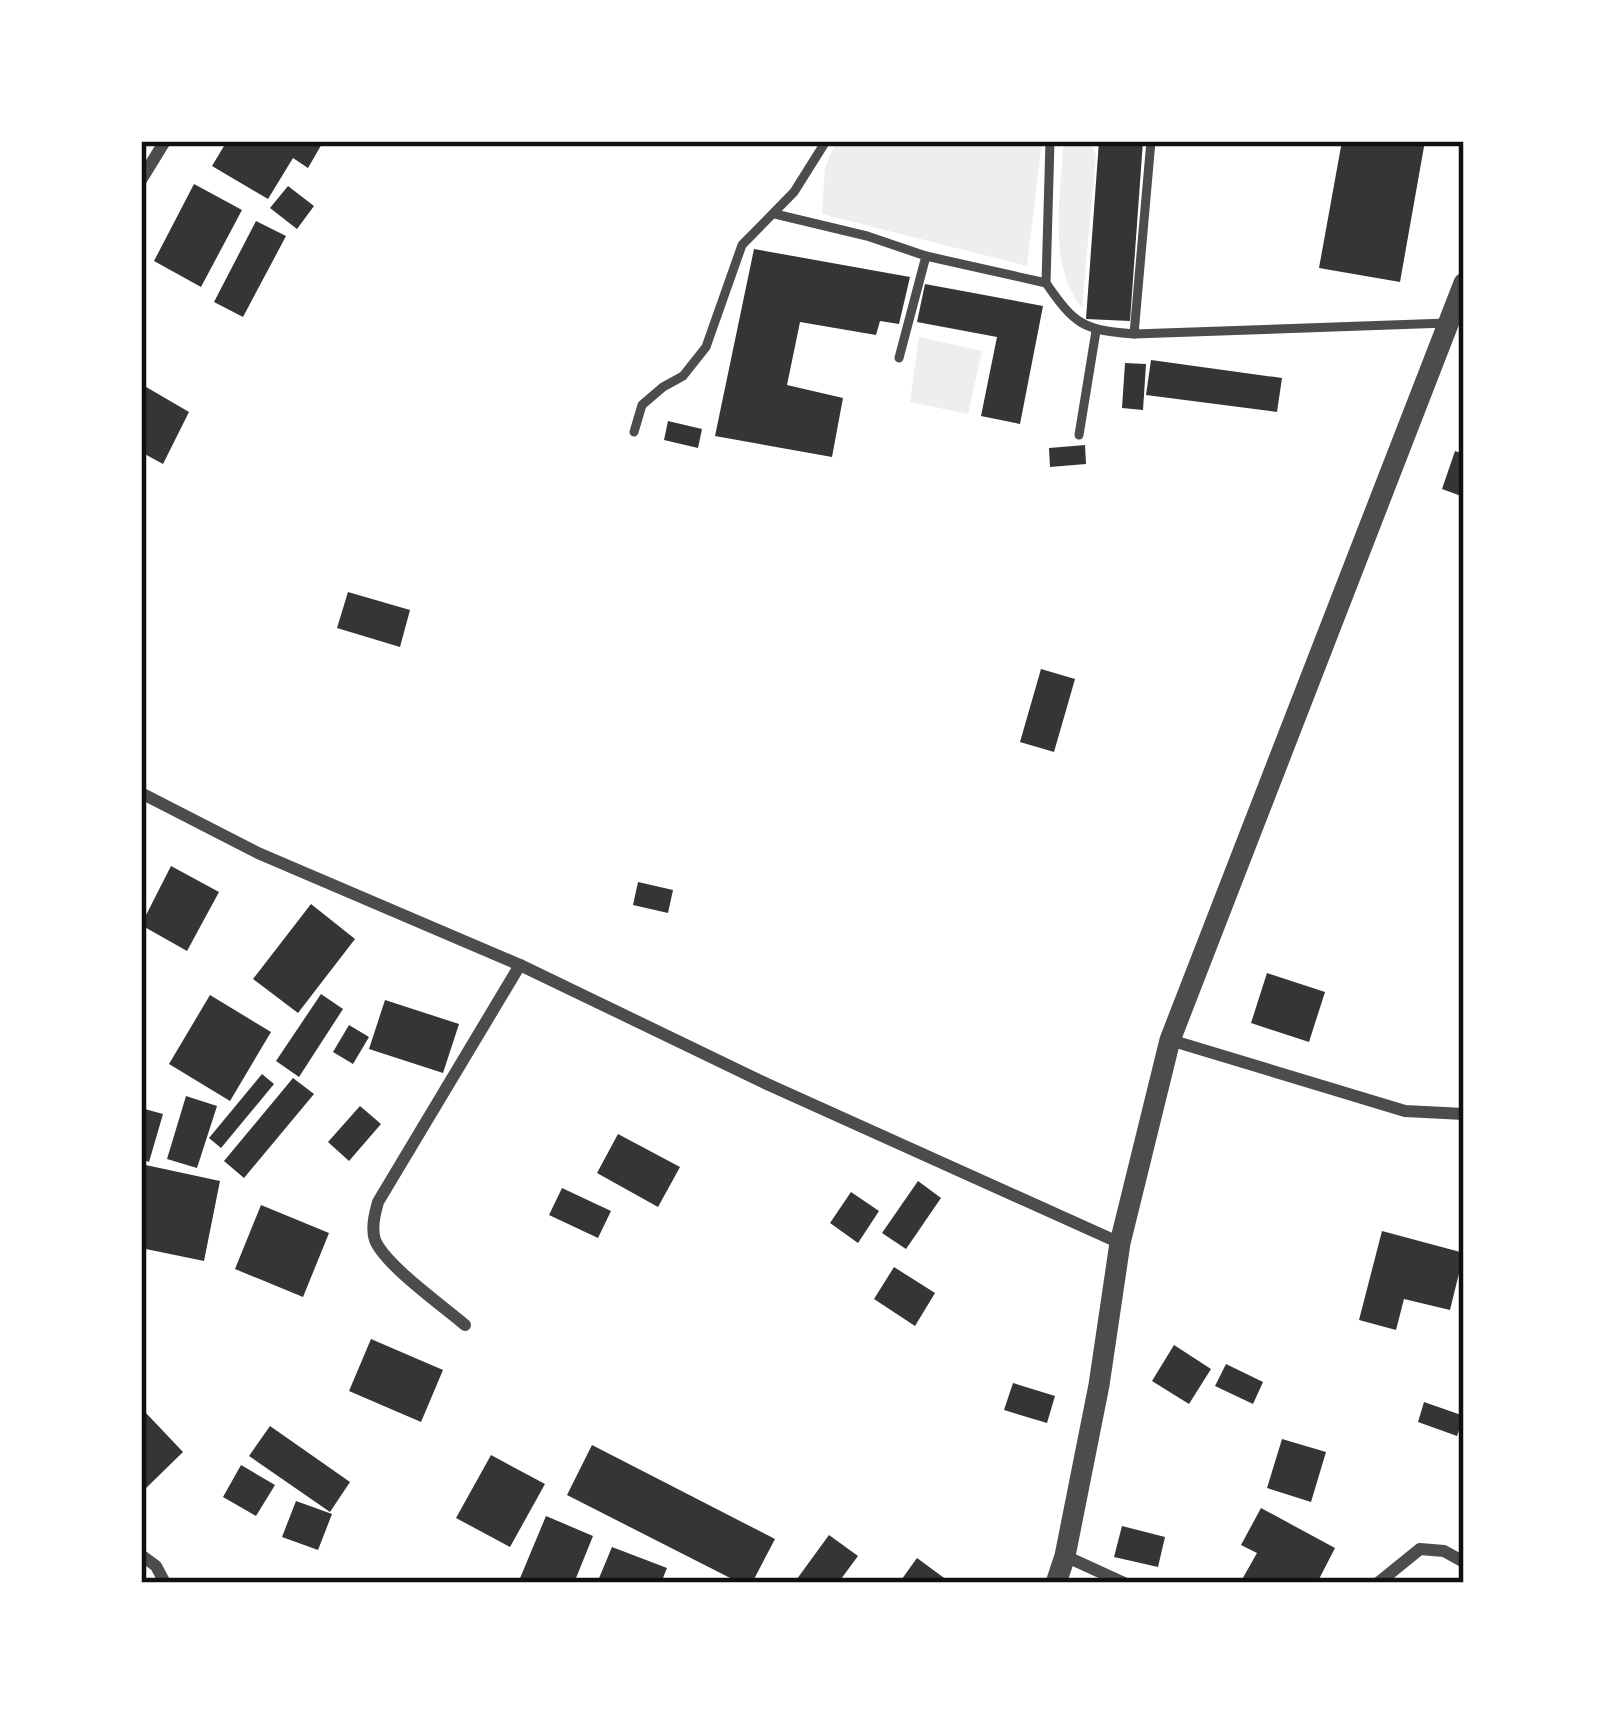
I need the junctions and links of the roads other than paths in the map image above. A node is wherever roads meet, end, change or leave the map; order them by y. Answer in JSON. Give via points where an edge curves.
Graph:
{"nodes":[{"id":1,"x":165,"y":141,"type":"edge"},
{"id":2,"x":826,"y":141,"type":"edge"},
{"id":3,"x":1050,"y":141,"type":"edge"},
{"id":4,"x":1151,"y":141,"type":"edge"},
{"id":5,"x":141,"y":180,"type":"edge"},
{"id":6,"x":775,"y":214,"type":"junction"},
{"id":7,"x":926,"y":256,"type":"junction"},
{"id":8,"x":1046,"y":283,"type":"junction"},
{"id":9,"x":1464,"y":283,"type":"edge"},
{"id":10,"x":1448,"y":322,"type":"junction"},
{"id":11,"x":1096,"y":331,"type":"junction"},
{"id":12,"x":1134,"y":334,"type":"junction"},
{"id":13,"x":899,"y":358,"type":"dead end"},
{"id":14,"x":634,"y":432,"type":"dead end"},
{"id":15,"x":1078,"y":435,"type":"dead end"},
{"id":16,"x":141,"y":793,"type":"edge"},
{"id":17,"x":520,"y":965,"type":"junction"},
{"id":18,"x":1170,"y":1040,"type":"junction"},
{"id":19,"x":1464,"y":1114,"type":"edge"},
{"id":20,"x":1120,"y":1243,"type":"junction"},
{"id":21,"x":465,"y":1325,"type":"dead end"},
{"id":22,"x":141,"y":1555,"type":"edge"},
{"id":23,"x":1065,"y":1556,"type":"junction"},
{"id":24,"x":1464,"y":1562,"type":"edge"},
{"id":25,"x":165,"y":1583,"type":"edge"},
{"id":26,"x":1056,"y":1583,"type":"edge"},
{"id":27,"x":1124,"y":1583,"type":"edge"},
{"id":28,"x":1378,"y":1583,"type":"edge"}],
"edges":[{"from":1,"to":5,"type":"street"},
{"from":2,"to":6,"type":"lane"},
{"from":3,"to":8,"type":"lane"},
{"from":4,"to":12,"type":"lane"},
{"from":6,"to":7,"type":"lane"},
{"from":6,"to":14,"type":"lane","via":[[742,245],[706,346],[683,376],[643,405]]},
{"from":7,"to":8,"type":"lane"},
{"from":7,"to":13,"type":"lane"},
{"from":8,"to":11,"type":"lane","via":[[1070,317]]},
{"from":9,"to":10,"type":"street"},
{"from":10,"to":12,"type":"lane"},
{"from":10,"to":18,"type":"street"},
{"from":11,"to":12,"type":"lane"},
{"from":11,"to":15,"type":"lane"},
{"from":16,"to":17,"type":"street","via":[[258,853]]},
{"from":17,"to":20,"type":"street"},
{"from":17,"to":21,"type":"street","via":[[374,1219],[385,1251]]},
{"from":18,"to":19,"type":"street","via":[[1405,1111]]},
{"from":18,"to":20,"type":"street"},
{"from":20,"to":23,"type":"street"},
{"from":22,"to":25,"type":"street"},
{"from":23,"to":26,"type":"street"},
{"from":23,"to":27,"type":"street"},
{"from":24,"to":28,"type":"street","via":[[1420,1549]]}]}
